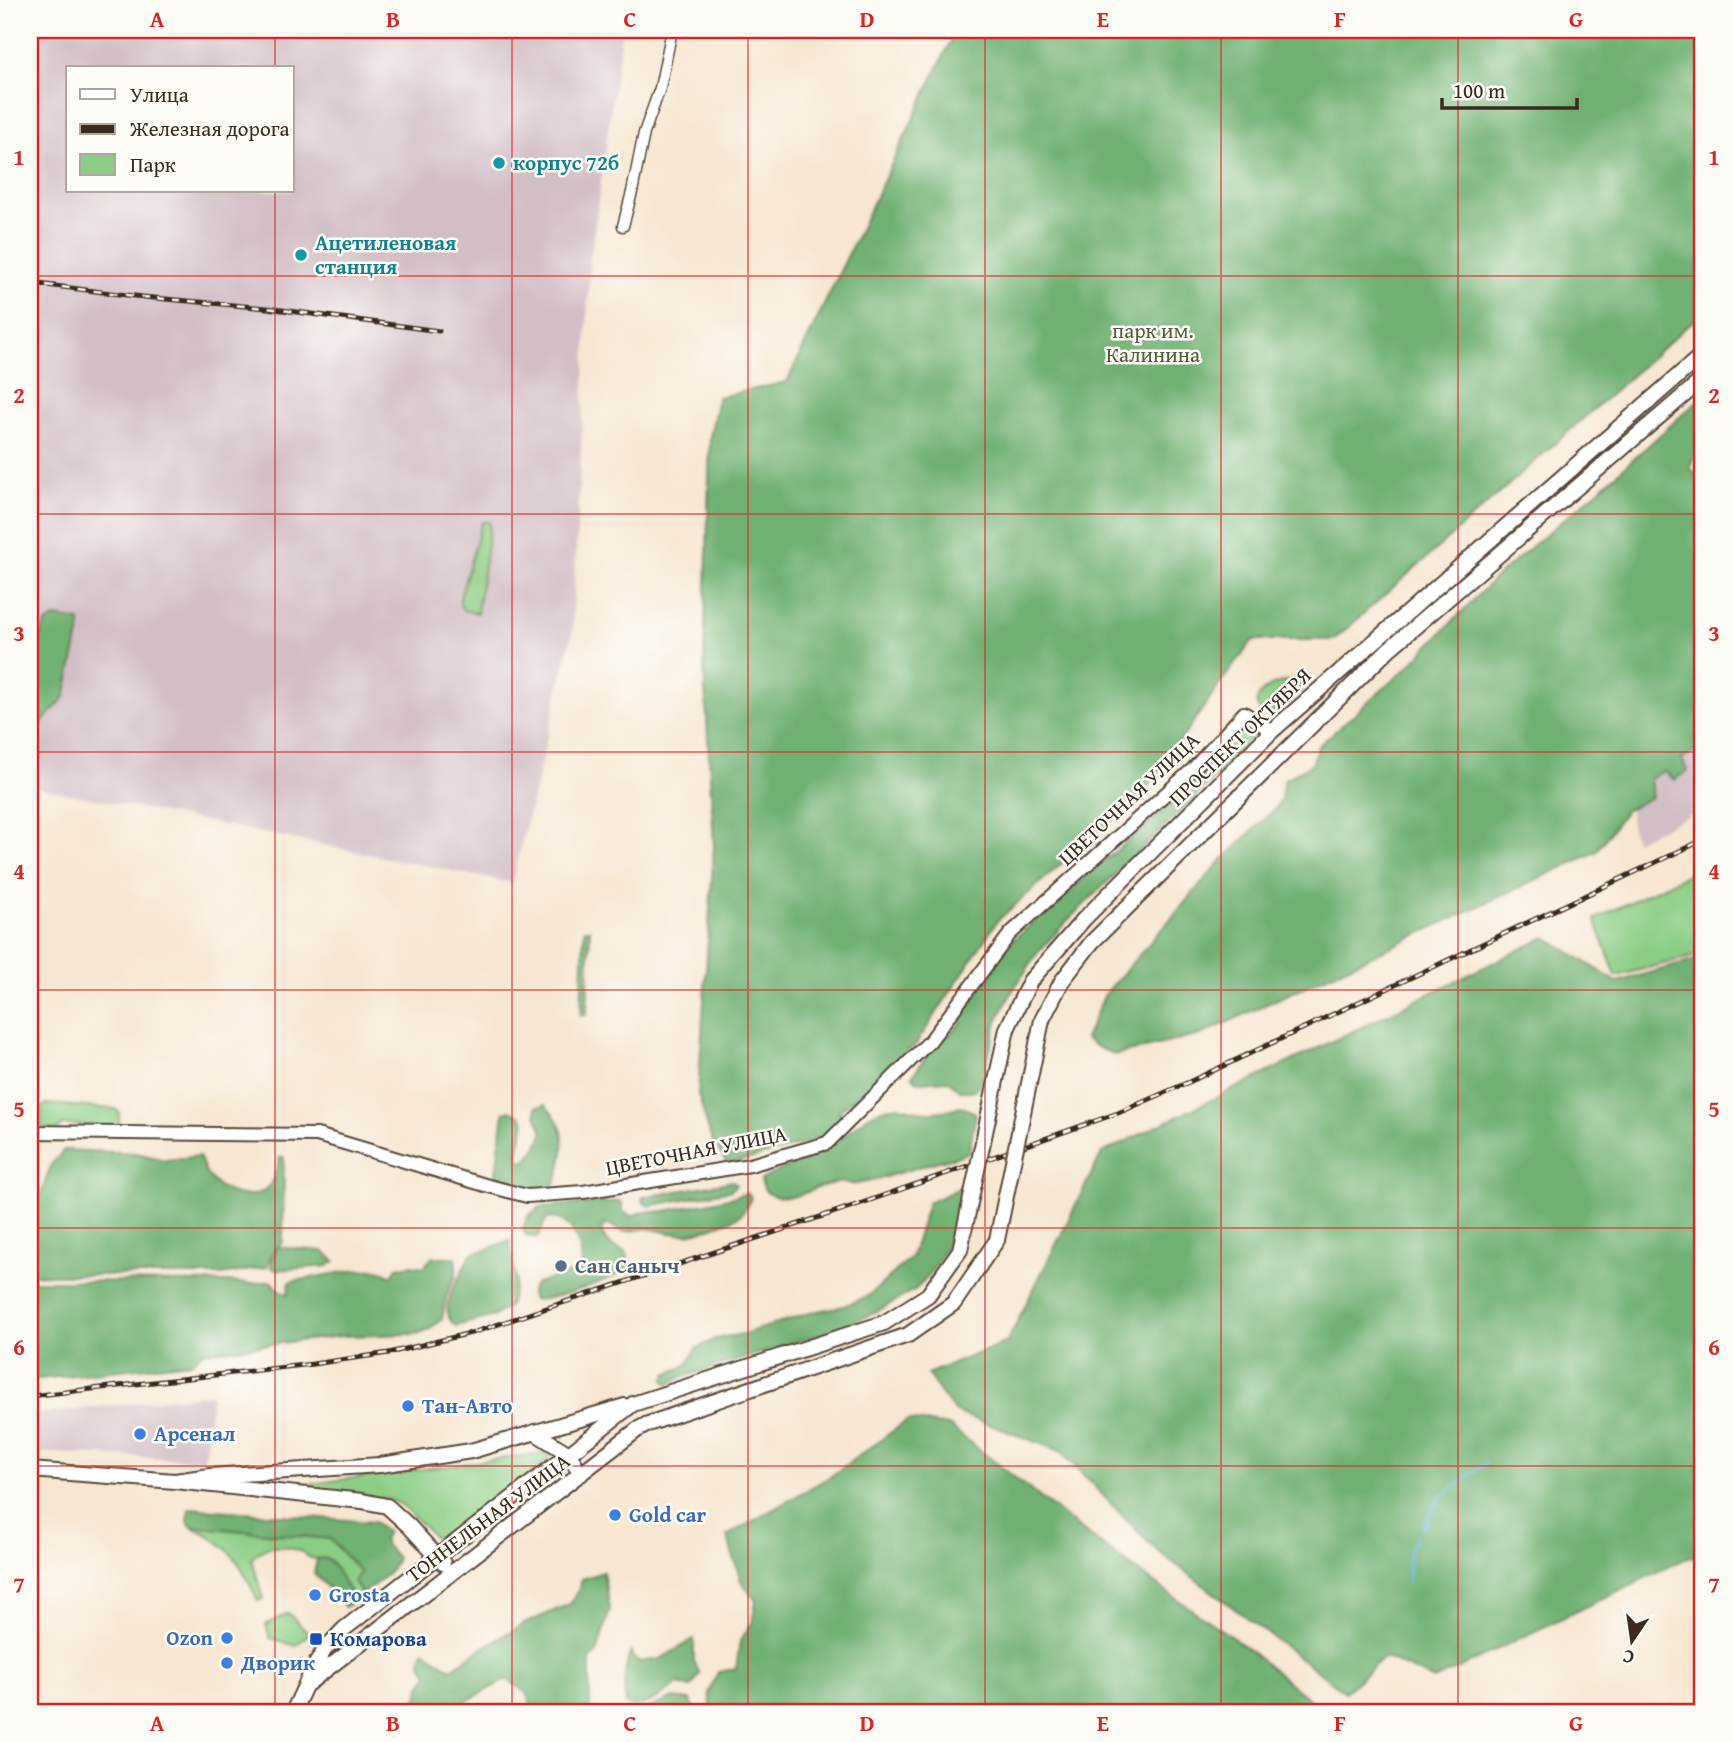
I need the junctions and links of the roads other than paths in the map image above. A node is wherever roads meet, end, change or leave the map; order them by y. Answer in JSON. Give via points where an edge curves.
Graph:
{"nodes":[{"id":1,"x":672,"y":30,"type":"edge"},
{"id":2,"x":623,"y":226,"type":"dead end"},
{"id":3,"x":1703,"y":354,"type":"edge"},
{"id":4,"x":1703,"y":379,"type":"edge"},
{"id":5,"x":1272,"y":731,"type":"junction"},
{"id":6,"x":30,"y":1132,"type":"edge"},
{"id":7,"x":997,"y":1240,"type":"joint"},
{"id":8,"x":960,"y":1250,"type":"joint"},
{"id":9,"x":633,"y":1404,"type":"junction"},
{"id":10,"x":534,"y":1432,"type":"junction"},
{"id":11,"x":569,"y":1454,"type":"junction"},
{"id":12,"x":30,"y":1470,"type":"edge"},
{"id":13,"x":581,"y":1474,"type":"junction"},
{"id":14,"x":175,"y":1481,"type":"junction"},
{"id":15,"x":438,"y":1557,"type":"junction"},
{"id":16,"x":451,"y":1572,"type":"junction"},
{"id":17,"x":306,"y":1685,"type":"junction"},
{"id":18,"x":293,"y":1712,"type":"edge"}],
"edges":[{"from":1,"to":2,"type":"street"},
{"from":3,"to":5,"type":"main road","name":"ПРОСПЕКТ ОКТЯБРЯ"},
{"from":4,"to":7,"type":"main road","name":"ПРОСПЕКТ ОКТЯБРЯ","bridge":true,"via":[[1388,650],[1092,942],[1062,981],[1042,1020]]},
{"from":5,"to":6,"type":"street","name":"ЦВЕТОЧНАЯ УЛИЦА","via":[[1244,713],[1194,769],[1010,934],[930,1041],[827,1143],[750,1165],[583,1192],[527,1196],[317,1135]]},
{"from":5,"to":8,"type":"main road","name":"ПРОСПЕКТ ОКТЯБРЯ","bridge":true,"via":[[1084,919],[1030,981],[1007,1029]]},
{"from":7,"to":13,"type":"main road","name":"ТОННЕЛЬНАЯ УЛИЦА","via":[[954,1303],[908,1335],[648,1424]]},
{"from":8,"to":9,"type":"main road","name":"ТОННЕЛЬНАЯ УЛИЦА","via":[[928,1296],[884,1323]]},
{"from":9,"to":10,"type":"main road"},
{"from":9,"to":11,"type":"main road","name":"ТОННЕЛЬНАЯ УЛИЦА"},
{"from":10,"to":11,"type":"main road"},
{"from":10,"to":14,"type":"main road","via":[[471,1451],[380,1465]]},
{"from":11,"to":13,"type":"main road"},
{"from":11,"to":15,"type":"main road","name":"ТОННЕЛЬНАЯ УЛИЦА"},
{"from":12,"to":14,"type":"main road"},
{"from":13,"to":16,"type":"main road","name":"ТОННЕЛЬНАЯ УЛИЦА"},
{"from":14,"to":15,"type":"main road","via":[[387,1506]]},
{"from":15,"to":16,"type":"main road"},
{"from":15,"to":17,"type":"main road","name":"ТОННЕЛЬНАЯ УЛИЦА","via":[[344,1629],[325,1649]]},
{"from":16,"to":17,"type":"main road","name":"ТОННЕЛЬНАЯ УЛИЦА"},
{"from":17,"to":18,"type":"main road"}]}
